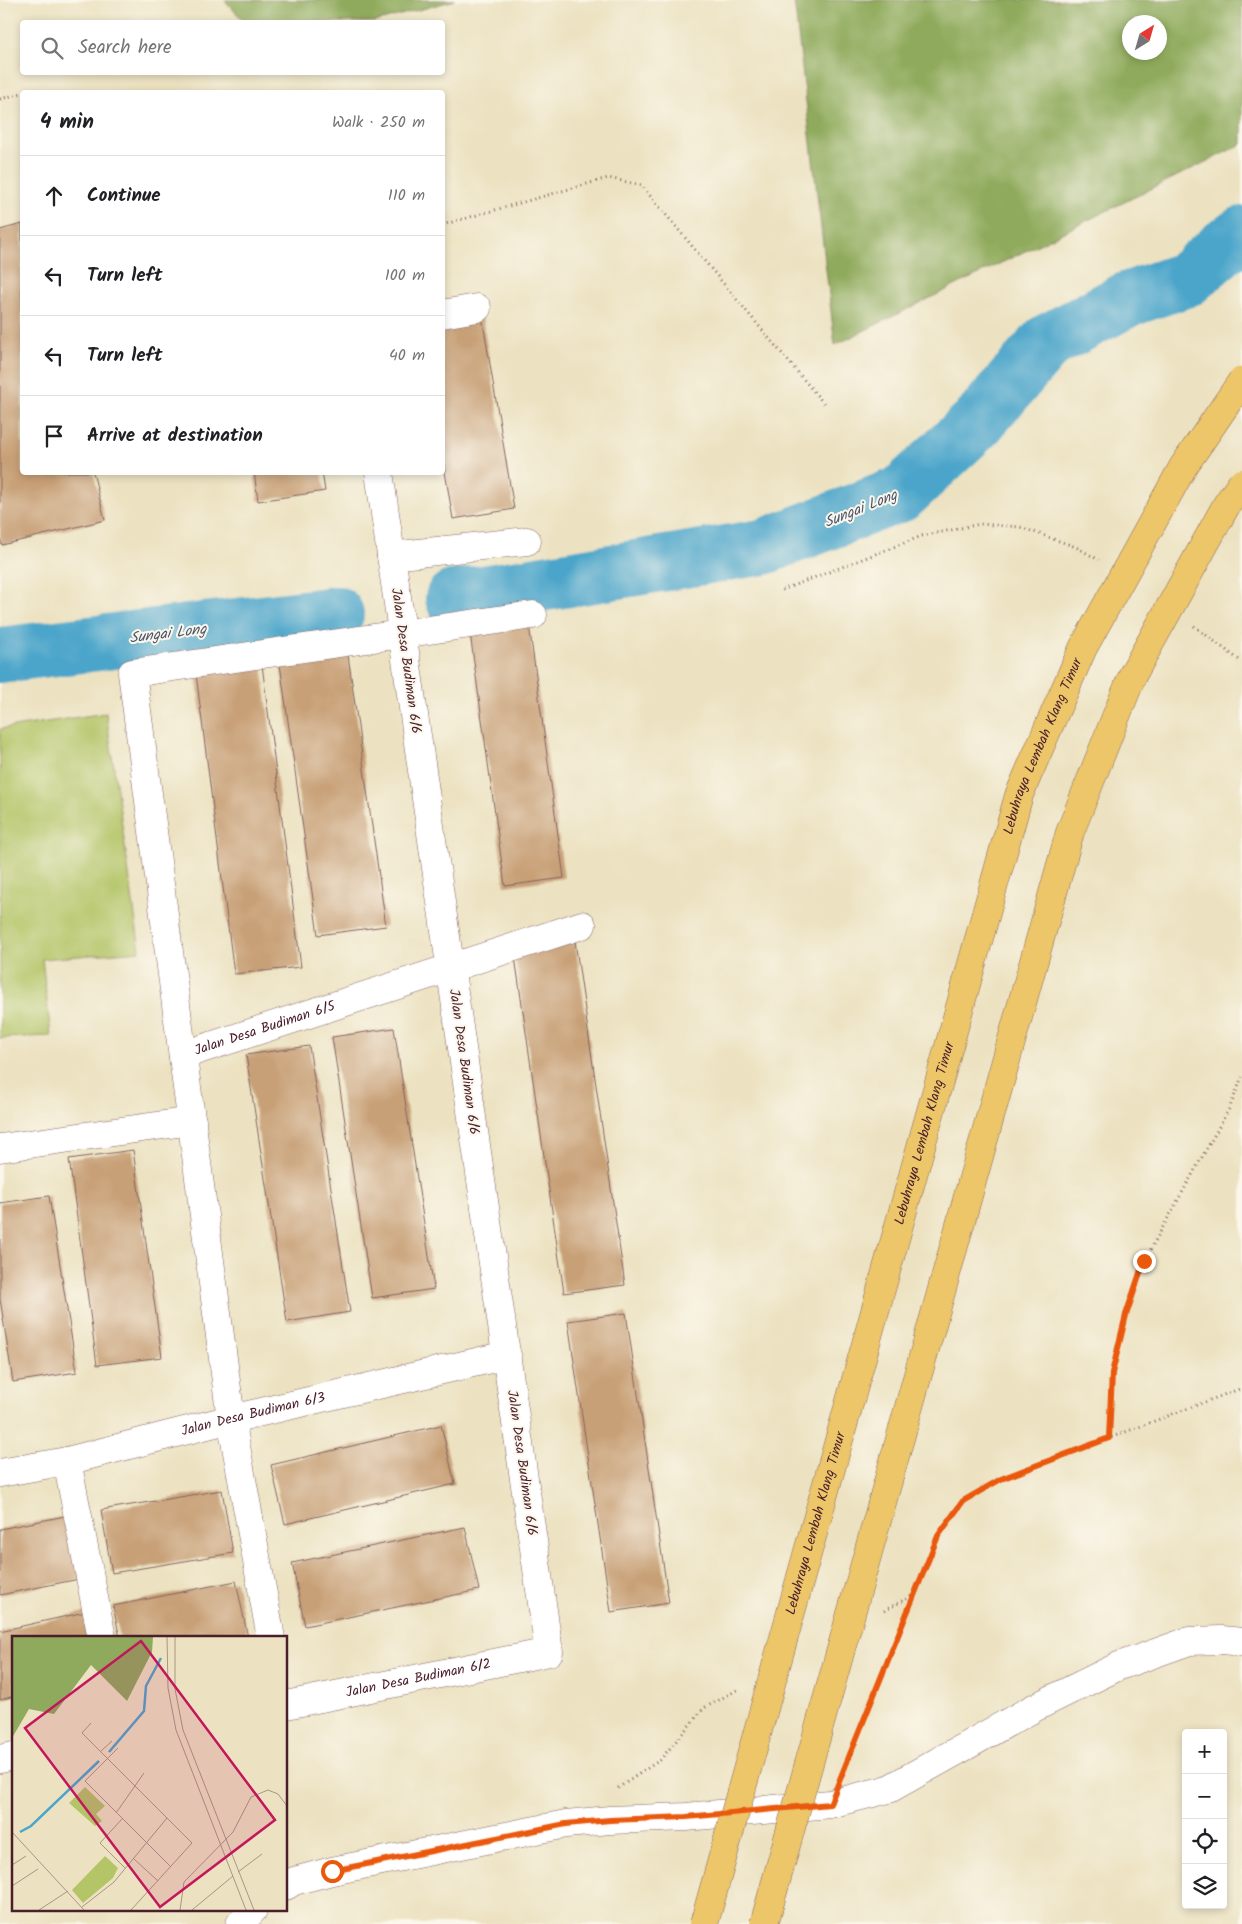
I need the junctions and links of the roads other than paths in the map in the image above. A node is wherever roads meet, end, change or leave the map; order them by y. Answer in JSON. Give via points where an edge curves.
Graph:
{"nodes":[{"id":1,"x":477,"y":308,"type":"dead end"},
{"id":2,"x":445,"y":313,"type":"edge"},
{"id":3,"x":1242,"y":381,"type":"edge"},
{"id":4,"x":379,"y":475,"type":"edge"},
{"id":5,"x":1242,"y":483,"type":"edge"},
{"id":6,"x":527,"y":541,"type":"dead end"},
{"id":7,"x":391,"y":556,"type":"junction"},
{"id":8,"x":533,"y":615,"type":"dead end"},
{"id":9,"x":402,"y":634,"type":"junction"},
{"id":10,"x":582,"y":925,"type":"dead end"},
{"id":11,"x":451,"y":968,"type":"junction"},
{"id":12,"x":183,"y":1055,"type":"junction"},
{"id":13,"x":192,"y":1122,"type":"junction"},
{"id":14,"x":0,"y":1148,"type":"edge"},
{"id":15,"x":507,"y":1355,"type":"junction"},
{"id":16,"x":231,"y":1418,"type":"junction"},
{"id":17,"x":67,"y":1461,"type":"junction"},
{"id":18,"x":0,"y":1474,"type":"edge"},
{"id":19,"x":102,"y":1636,"type":"edge"},
{"id":20,"x":271,"y":1636,"type":"edge"},
{"id":21,"x":1242,"y":1642,"type":"edge"},
{"id":22,"x":550,"y":1652,"type":"joint"},
{"id":23,"x":288,"y":1705,"type":"edge"},
{"id":24,"x":288,"y":1885,"type":"edge"},
{"id":25,"x":252,"y":1912,"type":"edge"},
{"id":26,"x":240,"y":1924,"type":"edge"},
{"id":27,"x":704,"y":1924,"type":"edge"},
{"id":28,"x":764,"y":1924,"type":"edge"}],
"edges":[{"from":1,"to":2,"type":"street"},
{"from":3,"to":27,"type":"highway","name":"Lebuhraya Lembah Klang Timur","bridge":true,"via":[[1183,467],[1083,648],[1018,795]]},
{"from":4,"to":7,"type":"street","name":"Jalan Desa Budiman 6/6"},
{"from":5,"to":28,"type":"highway","bridge":true,"via":[[1227,504],[1133,674],[1070,832]]},
{"from":6,"to":7,"type":"street"},
{"from":7,"to":9,"type":"street","name":"Jalan Desa Budiman 6/6"},
{"from":8,"to":9,"type":"street"},
{"from":9,"to":11,"type":"street","name":"Jalan Desa Budiman 6/6"},
{"from":9,"to":12,"type":"street","via":[[132,673]]},
{"from":10,"to":11,"type":"street","name":"Jalan Desa Budiman 6/5"},
{"from":11,"to":12,"type":"street","name":"Jalan Desa Budiman 6/5"},
{"from":11,"to":15,"type":"street","name":"Jalan Desa Budiman 6/6"},
{"from":12,"to":13,"type":"street","name":"Jalan Desa Budiman 6/5"},
{"from":13,"to":14,"type":"street"},
{"from":13,"to":16,"type":"street","name":"Jalan Desa Budiman 6/5"},
{"from":15,"to":16,"type":"street","name":"Jalan Desa Budiman 6/3"},
{"from":15,"to":22,"type":"street","name":"Jalan Desa Budiman 6/6"},
{"from":16,"to":17,"type":"street","name":"Jalan Desa Budiman 6/3"},
{"from":16,"to":20,"type":"street","name":"Jalan Desa Budiman 6/5"},
{"from":17,"to":18,"type":"street","name":"Jalan Desa Budiman 6/3"},
{"from":17,"to":19,"type":"street"},
{"from":21,"to":24,"type":"street","via":[[1189,1641],[1119,1666],[1034,1708],[889,1789],[830,1804],[566,1824],[332,1871]]},
{"from":22,"to":23,"type":"street","name":"Jalan Desa Budiman 6/2"},
{"from":25,"to":26,"type":"street"}]}
